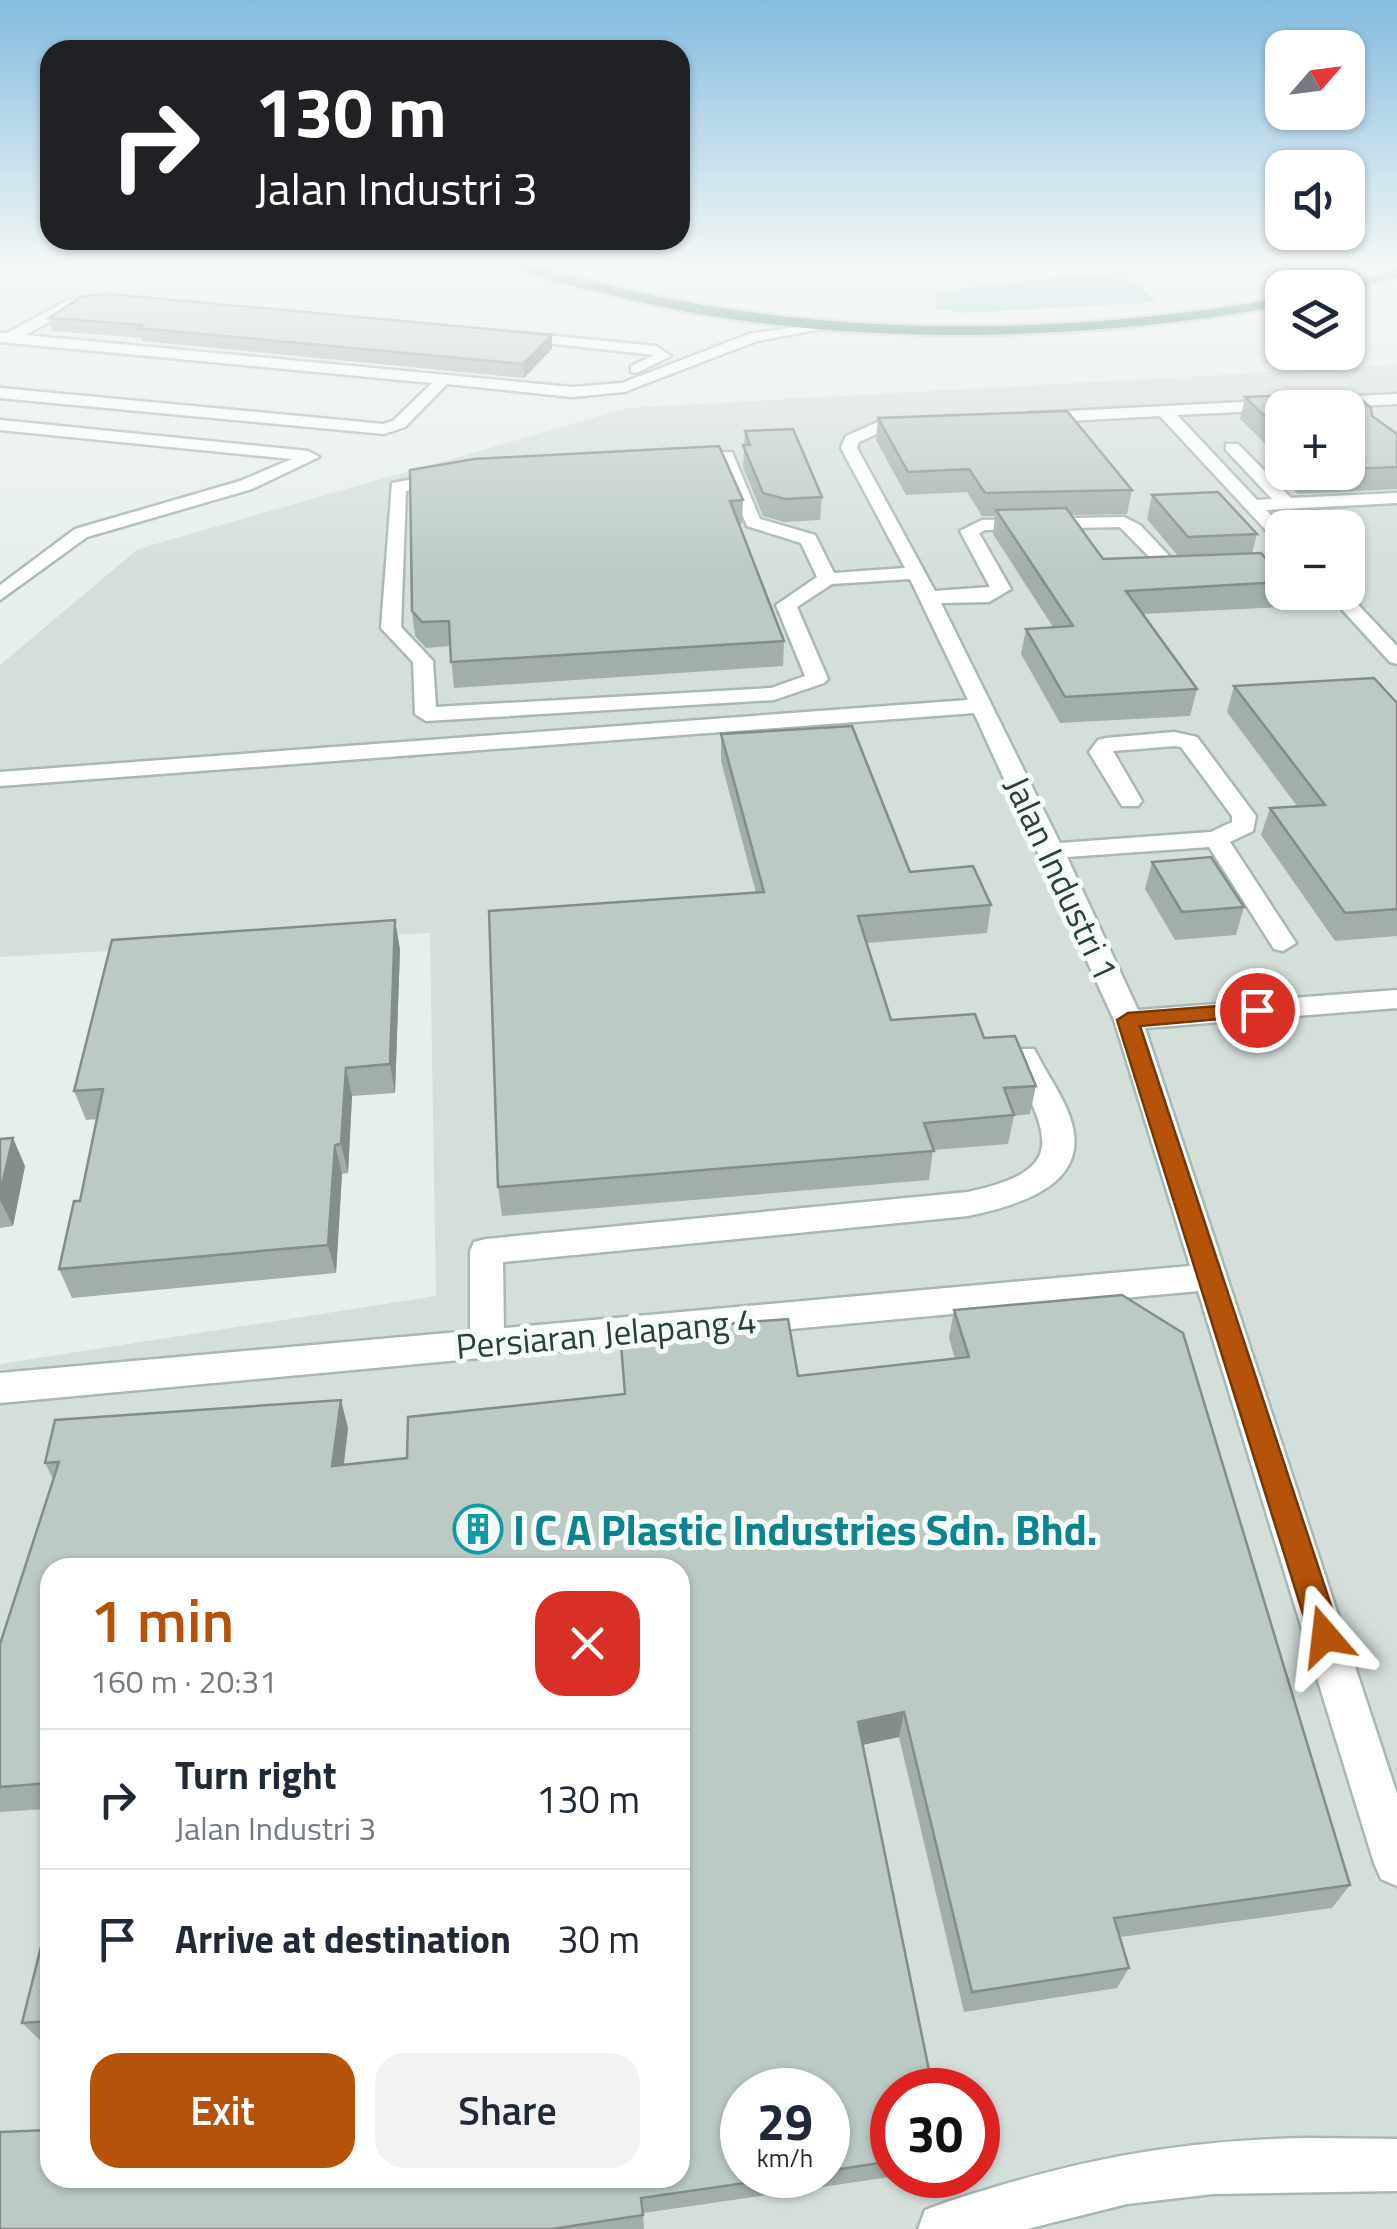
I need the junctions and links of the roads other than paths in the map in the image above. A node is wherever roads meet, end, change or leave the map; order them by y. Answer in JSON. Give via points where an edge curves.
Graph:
{"nodes":[{"id":1,"x":343,"y":369,"type":"edge"},
{"id":2,"x":634,"y":369,"type":"edge"},
{"id":3,"x":668,"y":369,"type":"edge"},
{"id":4,"x":445,"y":378,"type":"junction"},
{"id":5,"x":583,"y":391,"type":"junction"},
{"id":6,"x":0,"y":393,"type":"edge"},
{"id":7,"x":1397,"y":399,"type":"edge"},
{"id":8,"x":1164,"y":411,"type":"junction"},
{"id":9,"x":1064,"y":416,"type":"junction"},
{"id":10,"x":1009,"y":419,"type":"edge"},
{"id":11,"x":936,"y":422,"type":"edge"},
{"id":12,"x":0,"y":424,"type":"edge"},
{"id":13,"x":1082,"y":438,"type":"edge"},
{"id":14,"x":1232,"y":447,"type":"dead end"},
{"id":15,"x":1397,"y":498,"type":"edge"},
{"id":16,"x":1286,"y":503,"type":"junction"},
{"id":17,"x":1252,"y":505,"type":"junction"},
{"id":18,"x":1265,"y":518,"type":"edge"},
{"id":19,"x":1218,"y":570,"type":"edge"},
{"id":20,"x":917,"y":573,"type":"junction"},
{"id":21,"x":827,"y":579,"type":"junction"},
{"id":22,"x":0,"y":594,"type":"edge"},
{"id":23,"x":928,"y":597,"type":"junction"},
{"id":24,"x":1353,"y":610,"type":"edge"},
{"id":25,"x":1397,"y":658,"type":"edge"},
{"id":26,"x":980,"y":706,"type":"junction"},
{"id":27,"x":0,"y":779,"type":"edge"},
{"id":28,"x":1130,"y":801,"type":"dead end"},
{"id":29,"x":1216,"y":838,"type":"junction"},
{"id":30,"x":1052,"y":850,"type":"junction"},
{"id":31,"x":1283,"y":943,"type":"dead end"},
{"id":32,"x":1397,"y":999,"type":"edge"},
{"id":33,"x":1128,"y":1020,"type":"junction"},
{"id":34,"x":1024,"y":1056,"type":"edge"},
{"id":35,"x":1212,"y":1278,"type":"junction"},
{"id":36,"x":487,"y":1344,"type":"junction"},
{"id":37,"x":0,"y":1388,"type":"edge"},
{"id":38,"x":1396,"y":1856,"type":"edge"},
{"id":39,"x":1397,"y":2166,"type":"edge"},
{"id":40,"x":944,"y":2229,"type":"edge"}],
"edges":[{"from":1,"to":4,"type":"street"},
{"from":2,"to":5,"type":"street"},
{"from":3,"to":5,"type":"street","via":[[624,387]]},
{"from":4,"to":5,"type":"street"},
{"from":4,"to":6,"type":"street","via":[[399,424],[384,429]]},
{"from":7,"to":8,"type":"street"},
{"from":8,"to":9,"type":"street"},
{"from":8,"to":17,"type":"street"},
{"from":9,"to":10,"type":"street"},
{"from":9,"to":13,"type":"street"},
{"from":11,"to":20,"type":"street","name":"Jalan Industri 1","via":[[878,427],[852,439],[849,448]]},
{"from":12,"to":22,"type":"street","via":[[311,457],[246,484],[81,533]]},
{"from":14,"to":16,"type":"street"},
{"from":15,"to":16,"type":"street"},
{"from":16,"to":17,"type":"street"},
{"from":17,"to":18,"type":"street"},
{"from":19,"to":23,"type":"street","via":[[1173,571],[1133,527],[1112,519],[982,525],[969,531],[1001,589],[988,596]]},
{"from":20,"to":21,"type":"street"},
{"from":20,"to":23,"type":"street","name":"Jalan Industri 1"},
{"from":21,"to":21,"type":"street","via":[[786,605],[818,679],[774,694],[426,714],[423,661],[391,628],[398,487],[511,466],[726,456],[753,522],[809,539]]},
{"from":23,"to":26,"type":"street","name":"Jalan Industri 1"},
{"from":24,"to":25,"type":"street"},
{"from":26,"to":27,"type":"street"},
{"from":26,"to":30,"type":"street","name":"Jalan Industri 1"},
{"from":28,"to":29,"type":"street","via":[[1100,752],[1106,745],[1189,742],[1244,816],[1244,826]]},
{"from":29,"to":30,"type":"street"},
{"from":29,"to":31,"type":"street"},
{"from":30,"to":33,"type":"street","name":"Jalan Industri 1"},
{"from":32,"to":33,"type":"street"},
{"from":33,"to":35,"type":"street","name":"Jalan Industri 1"},
{"from":34,"to":36,"type":"street","via":[[1060,1136],[1052,1164],[1032,1185],[968,1204],[486,1251]]},
{"from":35,"to":36,"type":"street","name":"Persiaran Jelapang 4"},
{"from":35,"to":38,"type":"street","name":"Jalan Industri 1"},
{"from":36,"to":37,"type":"street","name":"Persiaran Jelapang 4"},
{"from":39,"to":40,"type":"street","via":[[1320,2162],[1150,2174]]}]}
